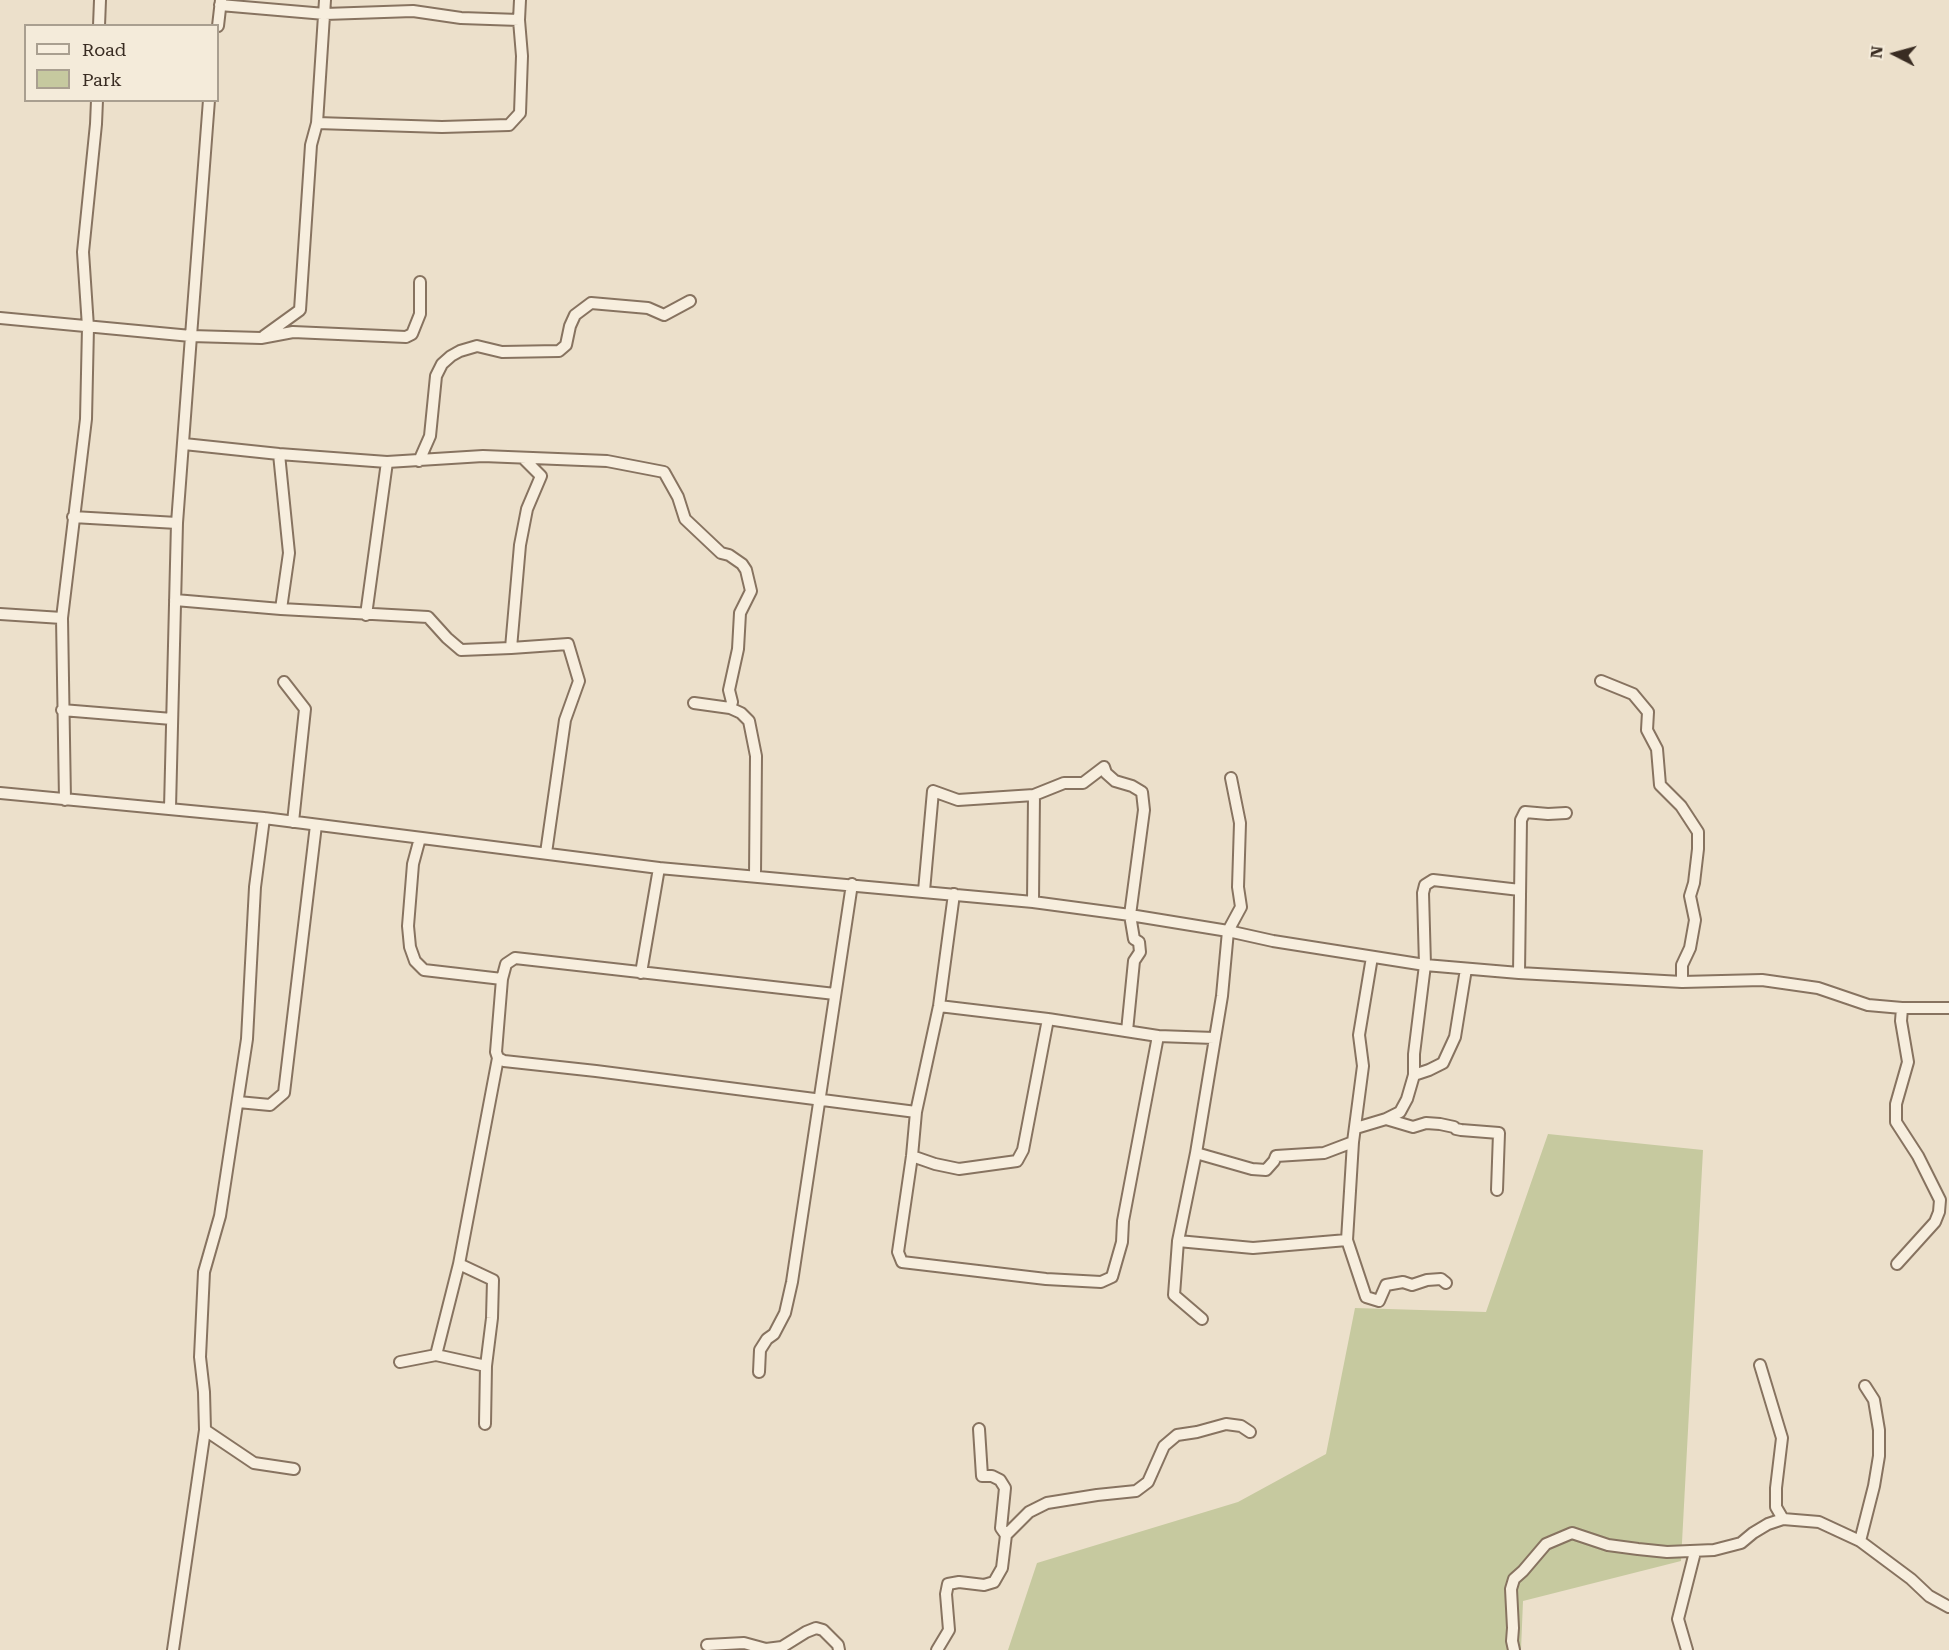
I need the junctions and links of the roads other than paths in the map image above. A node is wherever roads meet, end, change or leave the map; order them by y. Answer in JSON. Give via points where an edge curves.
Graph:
{"nodes":[{"id":1,"x":100,"y":0,"type":"edge"},
{"id":2,"x":325,"y":0,"type":"edge"},
{"id":3,"x":520,"y":0,"type":"edge"},
{"id":4,"x":220,"y":2,"type":"edge"},
{"id":5,"x":325,"y":14,"type":"junction"},
{"id":6,"x":519,"y":20,"type":"junction"},
{"id":7,"x":99,"y":24,"type":"edge"},
{"id":8,"x":218,"y":24,"type":"edge"},
{"id":9,"x":97,"y":102,"type":"edge"},
{"id":10,"x":208,"y":102,"type":"edge"},
{"id":11,"x":317,"y":123,"type":"junction"},
{"id":12,"x":420,"y":282,"type":"dead end"},
{"id":13,"x":690,"y":301,"type":"dead end"},
{"id":14,"x":0,"y":318,"type":"edge"},
{"id":15,"x":88,"y":327,"type":"junction"},
{"id":16,"x":191,"y":336,"type":"junction"},
{"id":17,"x":261,"y":338,"type":"junction"},
{"id":18,"x":184,"y":444,"type":"junction"},
{"id":19,"x":279,"y":454,"type":"junction"},
{"id":20,"x":523,"y":458,"type":"junction"},
{"id":21,"x":419,"y":461,"type":"junction"},
{"id":22,"x":387,"y":462,"type":"junction"},
{"id":23,"x":74,"y":517,"type":"junction"},
{"id":24,"x":177,"y":524,"type":"junction"},
{"id":25,"x":175,"y":600,"type":"junction"},
{"id":26,"x":281,"y":609,"type":"junction"},
{"id":27,"x":0,"y":614,"type":"edge"},
{"id":28,"x":366,"y":615,"type":"junction"},
{"id":29,"x":62,"y":618,"type":"junction"},
{"id":30,"x":512,"y":648,"type":"junction"},
{"id":31,"x":1601,"y":681,"type":"dead end"},
{"id":32,"x":284,"y":682,"type":"dead end"},
{"id":33,"x":694,"y":703,"type":"dead end"},
{"id":34,"x":730,"y":708,"type":"junction"},
{"id":35,"x":62,"y":710,"type":"junction"},
{"id":36,"x":172,"y":719,"type":"junction"},
{"id":37,"x":1231,"y":778,"type":"dead end"},
{"id":38,"x":0,"y":793,"type":"edge"},
{"id":39,"x":1034,"y":795,"type":"junction"},
{"id":40,"x":64,"y":800,"type":"junction"},
{"id":41,"x":170,"y":808,"type":"junction"},
{"id":42,"x":1566,"y":813,"type":"dead end"},
{"id":43,"x":264,"y":818,"type":"junction"},
{"id":44,"x":293,"y":822,"type":"junction"},
{"id":45,"x":316,"y":825,"type":"junction"},
{"id":46,"x":420,"y":838,"type":"junction"},
{"id":47,"x":546,"y":853,"type":"junction"},
{"id":48,"x":659,"y":867,"type":"junction"},
{"id":49,"x":755,"y":876,"type":"junction"},
{"id":50,"x":852,"y":884,"type":"junction"},
{"id":51,"x":1520,"y":890,"type":"junction"},
{"id":52,"x":924,"y":891,"type":"junction"},
{"id":53,"x":954,"y":894,"type":"junction"},
{"id":54,"x":1033,"y":902,"type":"junction"},
{"id":55,"x":1130,"y":915,"type":"junction"},
{"id":56,"x":1228,"y":932,"type":"junction"},
{"id":57,"x":1372,"y":957,"type":"junction"},
{"id":58,"x":1425,"y":965,"type":"junction"},
{"id":59,"x":1466,"y":969,"type":"junction"},
{"id":60,"x":641,"y":973,"type":"junction"},
{"id":61,"x":1519,"y":974,"type":"junction"},
{"id":62,"x":501,"y":978,"type":"junction"},
{"id":63,"x":1682,"y":982,"type":"junction"},
{"id":64,"x":835,"y":994,"type":"junction"},
{"id":65,"x":939,"y":1006,"type":"junction"},
{"id":66,"x":1902,"y":1008,"type":"junction"},
{"id":67,"x":1949,"y":1008,"type":"edge"},
{"id":68,"x":1048,"y":1019,"type":"junction"},
{"id":69,"x":1127,"y":1031,"type":"junction"},
{"id":70,"x":1158,"y":1036,"type":"junction"},
{"id":71,"x":1214,"y":1038,"type":"junction"},
{"id":72,"x":498,"y":1058,"type":"junction"},
{"id":73,"x":1414,"y":1075,"type":"junction"},
{"id":74,"x":819,"y":1098,"type":"junction"},
{"id":75,"x":237,"y":1102,"type":"junction"},
{"id":76,"x":916,"y":1112,"type":"junction"},
{"id":77,"x":1386,"y":1119,"type":"junction"},
{"id":78,"x":1356,"y":1128,"type":"junction"},
{"id":79,"x":1353,"y":1142,"type":"junction"},
{"id":80,"x":1196,"y":1153,"type":"junction"},
{"id":81,"x":912,"y":1156,"type":"junction"},
{"id":82,"x":1497,"y":1190,"type":"dead end"},
{"id":83,"x":1347,"y":1240,"type":"junction"},
{"id":84,"x":1178,"y":1241,"type":"junction"},
{"id":85,"x":459,"y":1264,"type":"junction"},
{"id":86,"x":1897,"y":1264,"type":"dead end"},
{"id":87,"x":1446,"y":1283,"type":"dead end"},
{"id":88,"x":1202,"y":1319,"type":"dead end"},
{"id":89,"x":436,"y":1354,"type":"junction"},
{"id":90,"x":399,"y":1362,"type":"dead end"},
{"id":91,"x":1760,"y":1365,"type":"dead end"},
{"id":92,"x":486,"y":1366,"type":"junction"},
{"id":93,"x":759,"y":1372,"type":"dead end"},
{"id":94,"x":1865,"y":1386,"type":"dead end"},
{"id":95,"x":485,"y":1424,"type":"dead end"},
{"id":96,"x":979,"y":1429,"type":"dead end"},
{"id":97,"x":205,"y":1430,"type":"junction"},
{"id":98,"x":1250,"y":1431,"type":"dead end"},
{"id":99,"x":294,"y":1469,"type":"dead end"},
{"id":100,"x":1783,"y":1519,"type":"junction"},
{"id":101,"x":1006,"y":1535,"type":"junction"},
{"id":102,"x":1860,"y":1541,"type":"junction"},
{"id":103,"x":1695,"y":1552,"type":"junction"},
{"id":104,"x":1949,"y":1607,"type":"edge"},
{"id":105,"x":707,"y":1645,"type":"dead end"},
{"id":106,"x":173,"y":1650,"type":"edge"},
{"id":107,"x":839,"y":1650,"type":"edge"},
{"id":108,"x":937,"y":1650,"type":"edge"},
{"id":109,"x":1514,"y":1650,"type":"edge"},
{"id":110,"x":1687,"y":1650,"type":"edge"}],
"edges":[{"from":1,"to":7,"type":"street"},
{"from":2,"to":5,"type":"street"},
{"from":3,"to":6,"type":"street"},
{"from":4,"to":5,"type":"street"},
{"from":4,"to":8,"type":"street"},
{"from":5,"to":6,"type":"street","via":[[413,11]]},
{"from":5,"to":11,"type":"street"},
{"from":6,"to":11,"type":"street","via":[[520,112],[509,125]]},
{"from":9,"to":15,"type":"street","via":[[83,252]]},
{"from":10,"to":16,"type":"street"},
{"from":11,"to":17,"type":"street","via":[[311,145],[300,310]]},
{"from":12,"to":17,"type":"street","via":[[420,314],[412,334],[406,337],[293,332]]},
{"from":13,"to":21,"type":"street","via":[[664,315],[648,308],[591,303],[575,315],[566,345],[559,351],[502,352],[477,346],[451,356],[436,376],[430,436]]},
{"from":14,"to":15,"type":"street"},
{"from":15,"to":16,"type":"street"},
{"from":15,"to":23,"type":"street","via":[[86,419]]},
{"from":16,"to":17,"type":"street"},
{"from":16,"to":18,"type":"street"},
{"from":18,"to":19,"type":"street"},
{"from":18,"to":24,"type":"street"},
{"from":19,"to":22,"type":"street"},
{"from":19,"to":26,"type":"street","via":[[289,553]]},
{"from":20,"to":21,"type":"street","via":[[483,456]]},
{"from":20,"to":30,"type":"street","via":[[542,476],[527,509],[520,545]]},
{"from":20,"to":34,"type":"street","via":[[607,461],[664,472],[685,519],[721,553],[742,564],[751,591],[740,612]]},
{"from":21,"to":22,"type":"street"},
{"from":22,"to":28,"type":"street"},
{"from":23,"to":24,"type":"street"},
{"from":23,"to":29,"type":"street"},
{"from":24,"to":25,"type":"street"},
{"from":25,"to":26,"type":"street"},
{"from":25,"to":36,"type":"street"},
{"from":26,"to":28,"type":"street"},
{"from":27,"to":29,"type":"street"},
{"from":28,"to":30,"type":"street","via":[[428,616],[461,650]]},
{"from":29,"to":35,"type":"street"},
{"from":30,"to":47,"type":"street","via":[[568,644],[579,681],[565,720]]},
{"from":31,"to":63,"type":"street","via":[[1633,694],[1648,712],[1647,730],[1657,749],[1660,785],[1682,806],[1698,832],[1690,896],[1695,920],[1690,948],[1682,964]]},
{"from":32,"to":44,"type":"street","via":[[305,709]]},
{"from":33,"to":34,"type":"street"},
{"from":34,"to":49,"type":"street","via":[[749,721],[756,756]]},
{"from":35,"to":36,"type":"street"},
{"from":35,"to":40,"type":"street"},
{"from":36,"to":41,"type":"street"},
{"from":37,"to":56,"type":"street","via":[[1240,823],[1240,906]]},
{"from":38,"to":40,"type":"street"},
{"from":39,"to":52,"type":"street","via":[[958,800],[933,791]]},
{"from":39,"to":54,"type":"street"},
{"from":39,"to":55,"type":"street","via":[[1064,783],[1083,783],[1104,767],[1115,781],[1142,792],[1144,810]]},
{"from":40,"to":41,"type":"street"},
{"from":41,"to":43,"type":"street"},
{"from":42,"to":51,"type":"street","via":[[1525,812],[1521,820]]},
{"from":43,"to":44,"type":"street"},
{"from":43,"to":75,"type":"street","via":[[255,887],[247,1039]]},
{"from":44,"to":45,"type":"street"},
{"from":45,"to":46,"type":"street"},
{"from":45,"to":75,"type":"street","via":[[284,1093],[270,1105]]},
{"from":46,"to":47,"type":"street"},
{"from":46,"to":62,"type":"street","via":[[413,864],[408,926],[415,961],[424,970]]},
{"from":47,"to":48,"type":"street"},
{"from":48,"to":49,"type":"street"},
{"from":48,"to":60,"type":"street"},
{"from":49,"to":50,"type":"street"},
{"from":50,"to":52,"type":"street"},
{"from":50,"to":64,"type":"street"},
{"from":51,"to":58,"type":"street","via":[[1433,880],[1425,885]]},
{"from":51,"to":61,"type":"street"},
{"from":52,"to":53,"type":"street"},
{"from":53,"to":54,"type":"street"},
{"from":53,"to":65,"type":"street"},
{"from":54,"to":55,"type":"street"},
{"from":55,"to":56,"type":"street"},
{"from":55,"to":69,"type":"street","via":[[1140,952],[1134,961]]},
{"from":56,"to":57,"type":"street"},
{"from":56,"to":71,"type":"street"},
{"from":57,"to":58,"type":"street"},
{"from":57,"to":78,"type":"street","via":[[1359,1035],[1363,1066]]},
{"from":58,"to":59,"type":"street"},
{"from":58,"to":73,"type":"street"},
{"from":59,"to":61,"type":"street"},
{"from":59,"to":73,"type":"street","via":[[1455,1037],[1443,1063]]},
{"from":60,"to":62,"type":"street","via":[[515,958],[506,964]]},
{"from":60,"to":64,"type":"street"},
{"from":61,"to":63,"type":"street"},
{"from":62,"to":72,"type":"street"},
{"from":63,"to":66,"type":"street","via":[[1762,980],[1818,988],[1868,1005]]},
{"from":64,"to":74,"type":"street"},
{"from":65,"to":68,"type":"street"},
{"from":65,"to":76,"type":"street"},
{"from":66,"to":67,"type":"street"},
{"from":66,"to":86,"type":"street","via":[[1908,1062],[1896,1104],[1896,1122],[1940,1200],[1935,1222]]},
{"from":68,"to":69,"type":"street"},
{"from":68,"to":81,"type":"street","via":[[1023,1150],[1017,1161],[959,1169]]},
{"from":69,"to":70,"type":"street"},
{"from":70,"to":71,"type":"street"},
{"from":70,"to":81,"type":"street","via":[[1122,1242],[1112,1277],[1101,1282],[1046,1279],[903,1262],[898,1252]]},
{"from":71,"to":80,"type":"street"},
{"from":72,"to":74,"type":"street"},
{"from":72,"to":85,"type":"street"},
{"from":73,"to":77,"type":"street","via":[[1400,1112]]},
{"from":74,"to":76,"type":"street"},
{"from":74,"to":93,"type":"street","via":[[792,1282],[784,1313],[774,1334],[760,1350]]},
{"from":75,"to":97,"type":"street","via":[[220,1216],[204,1272],[200,1357]]},
{"from":76,"to":81,"type":"street"},
{"from":77,"to":78,"type":"street"},
{"from":77,"to":82,"type":"street","via":[[1413,1127],[1426,1123],[1499,1133]]},
{"from":78,"to":79,"type":"street"},
{"from":79,"to":80,"type":"street","via":[[1324,1153],[1276,1155],[1266,1170]]},
{"from":79,"to":83,"type":"street"},
{"from":80,"to":84,"type":"street"},
{"from":83,"to":84,"type":"street","via":[[1253,1248]]},
{"from":83,"to":87,"type":"street","via":[[1366,1297],[1379,1301],[1386,1285],[1402,1282]]},
{"from":84,"to":88,"type":"street","via":[[1174,1295]]},
{"from":85,"to":89,"type":"street"},
{"from":85,"to":92,"type":"street","via":[[493,1280]]},
{"from":89,"to":90,"type":"street"},
{"from":89,"to":92,"type":"street"},
{"from":91,"to":100,"type":"street","via":[[1782,1438],[1776,1507]]},
{"from":92,"to":95,"type":"street"},
{"from":94,"to":102,"type":"street","via":[[1874,1400],[1879,1456]]},
{"from":96,"to":101,"type":"street","via":[[982,1476],[1000,1480],[1005,1488],[1001,1528]]},
{"from":97,"to":99,"type":"street","via":[[254,1463]]},
{"from":97,"to":106,"type":"street"},
{"from":98,"to":101,"type":"street","via":[[1226,1424],[1177,1435],[1164,1446],[1148,1482],[1136,1491],[1047,1503],[1029,1512]]},
{"from":100,"to":102,"type":"street","via":[[1819,1522]]},
{"from":100,"to":103,"type":"street","via":[[1768,1524],[1741,1543]]},
{"from":101,"to":108,"type":"street","via":[[1002,1568],[994,1582],[948,1584],[949,1630]]},
{"from":102,"to":104,"type":"street","via":[[1929,1596]]},
{"from":103,"to":109,"type":"street","via":[[1608,1545],[1572,1533],[1546,1544],[1514,1579]]},
{"from":103,"to":110,"type":"street","via":[[1678,1620]]},
{"from":105,"to":107,"type":"street","via":[[782,1647],[816,1628],[823,1630]]}]}
